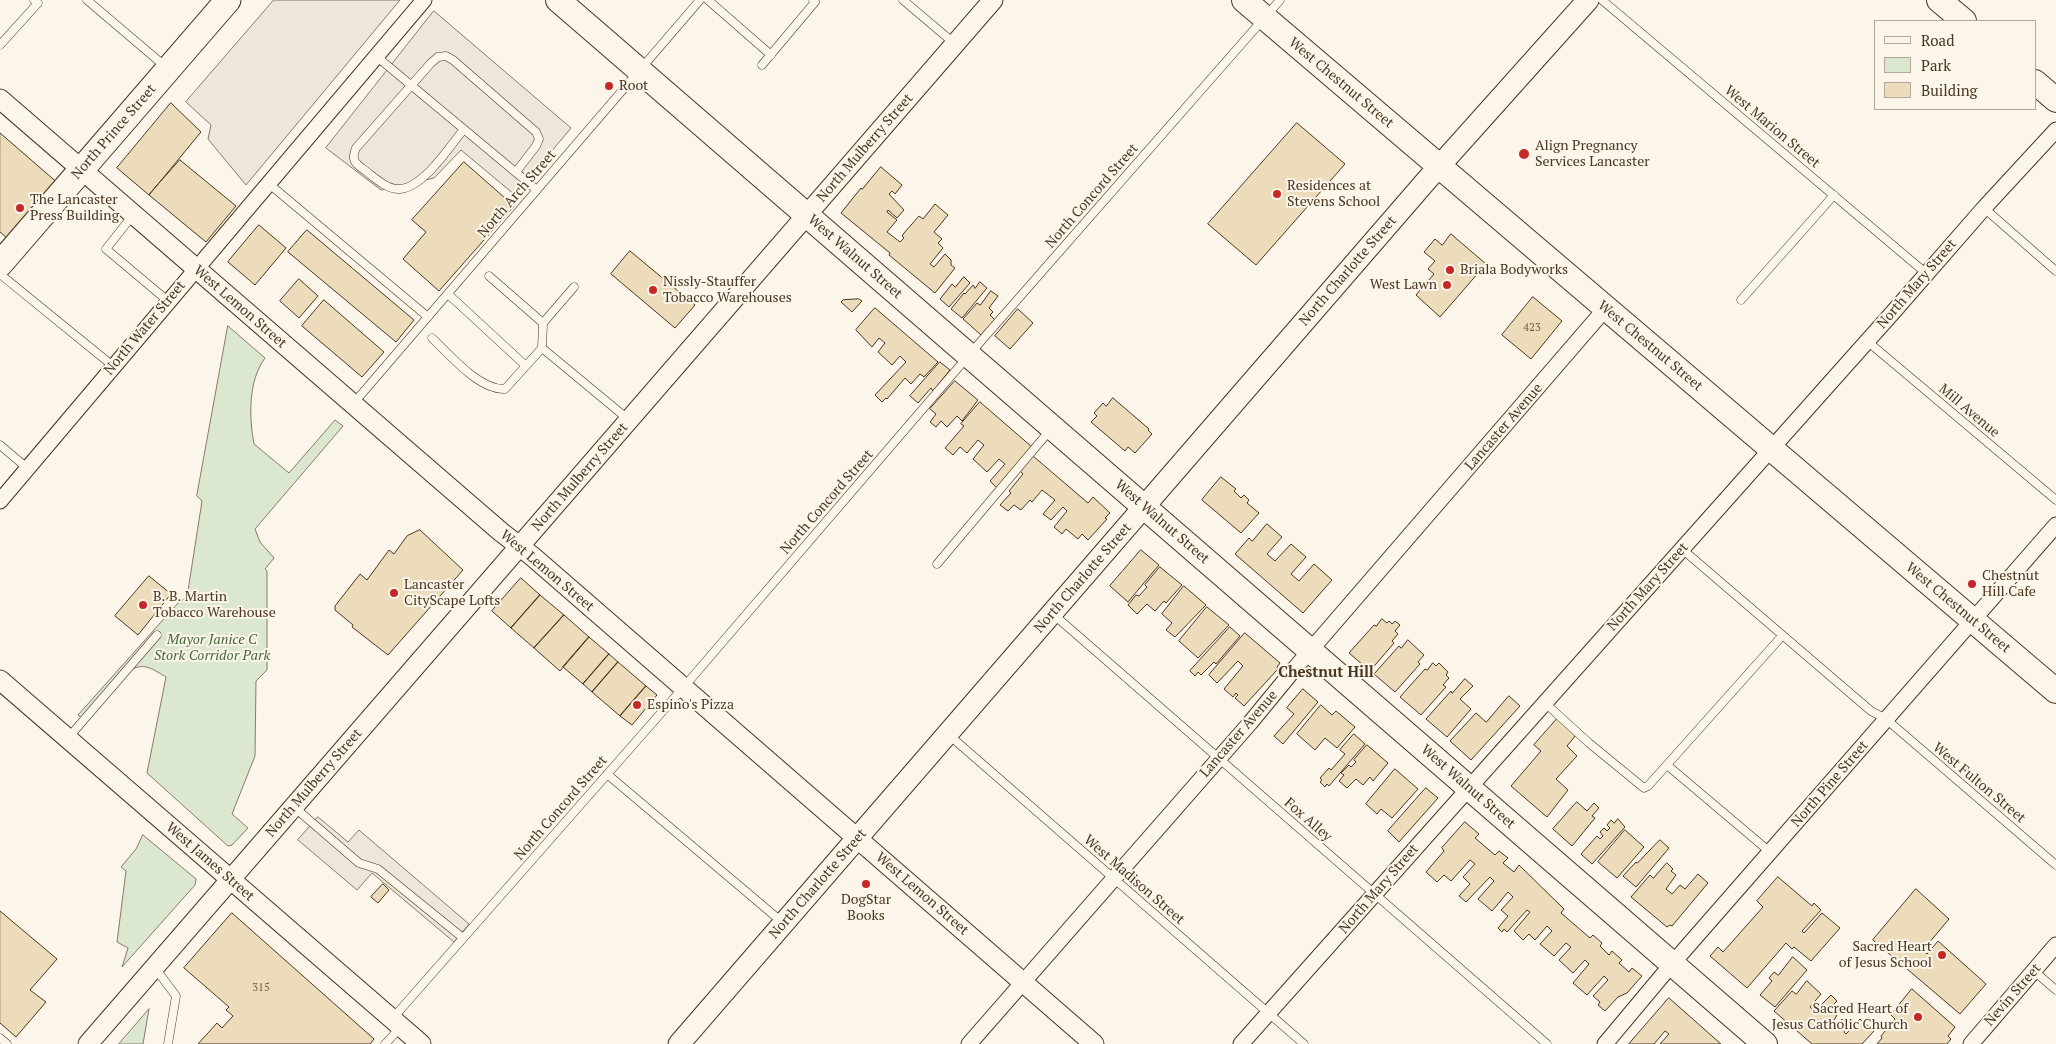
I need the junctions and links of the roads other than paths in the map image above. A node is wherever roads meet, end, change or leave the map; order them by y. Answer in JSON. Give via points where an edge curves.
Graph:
{"nodes":[{"id":1,"x":34,"y":0,"type":"edge"},
{"id":2,"x":87,"y":0,"type":"edge"},
{"id":3,"x":228,"y":0,"type":"edge"},
{"id":4,"x":424,"y":0,"type":"edge"},
{"id":5,"x":558,"y":0,"type":"edge"},
{"id":6,"x":700,"y":0,"type":"edge"},
{"id":7,"x":708,"y":0,"type":"edge"},
{"id":8,"x":813,"y":0,"type":"edge"},
{"id":9,"x":903,"y":0,"type":"edge"},
{"id":10,"x":992,"y":0,"type":"edge"},
{"id":11,"x":1244,"y":0,"type":"edge"},
{"id":12,"x":1588,"y":0,"type":"edge"},
{"id":13,"x":1602,"y":0,"type":"edge"},
{"id":14,"x":1941,"y":1,"type":"edge"},
{"id":15,"x":1272,"y":9,"type":"edge"},
{"id":16,"x":1963,"y":20,"type":"edge"},
{"id":17,"x":955,"y":44,"type":"junction"},
{"id":18,"x":0,"y":45,"type":"edge"},
{"id":19,"x":770,"y":55,"type":"junction"},
{"id":20,"x":376,"y":56,"type":"junction"},
{"id":21,"x":762,"y":65,"type":"dead end"},
{"id":22,"x":168,"y":69,"type":"junction"},
{"id":23,"x":640,"y":71,"type":"junction"},
{"id":24,"x":2036,"y":83,"type":"edge"},
{"id":25,"x":411,"y":85,"type":"junction"},
{"id":26,"x":0,"y":99,"type":"edge"},
{"id":27,"x":2056,"y":100,"type":"edge"},
{"id":28,"x":464,"y":129,"type":"junction"},
{"id":29,"x":2056,"y":130,"type":"edge"},
{"id":30,"x":1439,"y":166,"type":"junction"},
{"id":31,"x":81,"y":169,"type":"junction"},
{"id":32,"x":516,"y":172,"type":"junction"},
{"id":33,"x":268,"y":183,"type":"junction"},
{"id":34,"x":537,"y":190,"type":"junction"},
{"id":35,"x":1834,"y":195,"type":"junction"},
{"id":36,"x":1984,"y":208,"type":"junction"},
{"id":37,"x":134,"y":215,"type":"junction"},
{"id":38,"x":807,"y":215,"type":"junction"},
{"id":39,"x":0,"y":264,"type":"edge"},
{"id":40,"x":196,"y":268,"type":"junction"},
{"id":41,"x":2056,"y":271,"type":"edge"},
{"id":42,"x":0,"y":274,"type":"edge"},
{"id":43,"x":1927,"y":274,"type":"junction"},
{"id":44,"x":489,"y":276,"type":"dead end"},
{"id":45,"x":574,"y":286,"type":"dead end"},
{"id":46,"x":448,"y":294,"type":"junction"},
{"id":47,"x":1741,"y":300,"type":"dead end"},
{"id":48,"x":168,"y":301,"type":"junction"},
{"id":49,"x":1606,"y":308,"type":"junction"},
{"id":50,"x":428,"y":317,"type":"junction"},
{"id":51,"x":543,"y":323,"type":"junction"},
{"id":52,"x":432,"y":338,"type":"dead end"},
{"id":53,"x":1867,"y":341,"type":"junction"},
{"id":54,"x":542,"y":348,"type":"junction"},
{"id":55,"x":969,"y":355,"type":"junction"},
{"id":56,"x":113,"y":366,"type":"junction"},
{"id":57,"x":526,"y":366,"type":"junction"},
{"id":58,"x":352,"y":404,"type":"junction"},
{"id":59,"x":629,"y":420,"type":"junction"},
{"id":60,"x":1052,"y":427,"type":"junction"},
{"id":61,"x":0,"y":445,"type":"edge"},
{"id":62,"x":1771,"y":449,"type":"junction"},
{"id":63,"x":27,"y":468,"type":"junction"},
{"id":64,"x":2056,"y":500,"type":"edge"},
{"id":65,"x":0,"y":501,"type":"edge"},
{"id":66,"x":1144,"y":507,"type":"junction"},
{"id":67,"x":2056,"y":525,"type":"edge"},
{"id":68,"x":520,"y":547,"type":"junction"},
{"id":69,"x":1682,"y":549,"type":"junction"},
{"id":70,"x":937,"y":564,"type":"dead end"},
{"id":71,"x":1053,"y":614,"type":"junction"},
{"id":72,"x":1973,"y":620,"type":"junction"},
{"id":73,"x":157,"y":635,"type":"dead end"},
{"id":74,"x":1782,"y":636,"type":"junction"},
{"id":75,"x":1310,"y":650,"type":"junction"},
{"id":76,"x":0,"y":680,"type":"edge"},
{"id":77,"x":683,"y":688,"type":"junction"},
{"id":78,"x":2056,"y":691,"type":"edge"},
{"id":79,"x":1545,"y":703,"type":"junction"},
{"id":80,"x":1886,"y":719,"type":"junction"},
{"id":81,"x":947,"y":734,"type":"junction"},
{"id":82,"x":68,"y":738,"type":"junction"},
{"id":83,"x":1219,"y":758,"type":"junction"},
{"id":84,"x":1667,"y":765,"type":"junction"},
{"id":85,"x":607,"y":774,"type":"junction"},
{"id":86,"x":1469,"y":788,"type":"junction"},
{"id":87,"x":293,"y":807,"type":"junction"},
{"id":88,"x":857,"y":838,"type":"junction"},
{"id":89,"x":1770,"y":852,"type":"junction"},
{"id":90,"x":2056,"y":865,"type":"edge"},
{"id":91,"x":1113,"y":878,"type":"junction"},
{"id":92,"x":230,"y":880,"type":"junction"},
{"id":93,"x":1376,"y":894,"type":"junction"},
{"id":94,"x":783,"y":923,"type":"junction"},
{"id":95,"x":463,"y":938,"type":"junction"},
{"id":96,"x":2056,"y":945,"type":"edge"},
{"id":97,"x":1672,"y":964,"type":"junction"},
{"id":98,"x":2034,"y":971,"type":"junction"},
{"id":99,"x":149,"y":973,"type":"junction"},
{"id":100,"x":1023,"y":982,"type":"junction"},
{"id":101,"x":2056,"y":990,"type":"edge"},
{"id":102,"x":1268,"y":1013,"type":"junction"},
{"id":103,"x":396,"y":1023,"type":"junction"},
{"id":104,"x":0,"y":1038,"type":"edge"},
{"id":105,"x":7,"y":1044,"type":"edge"},
{"id":106,"x":88,"y":1044,"type":"edge"},
{"id":107,"x":168,"y":1044,"type":"edge"},
{"id":108,"x":385,"y":1044,"type":"edge"},
{"id":109,"x":421,"y":1044,"type":"edge"},
{"id":110,"x":679,"y":1044,"type":"edge"},
{"id":111,"x":969,"y":1044,"type":"edge"},
{"id":112,"x":1094,"y":1044,"type":"edge"},
{"id":113,"x":1241,"y":1044,"type":"edge"},
{"id":114,"x":1304,"y":1044,"type":"edge"},
{"id":115,"x":1547,"y":1044,"type":"edge"},
{"id":116,"x":1605,"y":1044,"type":"edge"},
{"id":117,"x":1765,"y":1044,"type":"edge"},
{"id":118,"x":1971,"y":1044,"type":"edge"}],
"edges":[{"from":1,"to":18,"type":"lane","via":[[38,3]]},
{"from":2,"to":22,"type":"lane"},
{"from":3,"to":22,"type":"highway","name":"North Prince Street"},
{"from":4,"to":20,"type":"street","name":"North Water Street"},
{"from":5,"to":23,"type":"main road","name":"West Walnut Street"},
{"from":6,"to":23,"type":"lane","name":"North Arch Street"},
{"from":7,"to":19,"type":"lane"},
{"from":8,"to":19,"type":"lane","via":[[815,2]]},
{"from":9,"to":17,"type":"lane"},
{"from":10,"to":17,"type":"street","name":"North Mulberry Street"},
{"from":11,"to":15,"type":"main road","name":"West Chestnut Street"},
{"from":12,"to":30,"type":"main road","name":"North Charlotte Street"},
{"from":13,"to":35,"type":"lane","name":"West Marion Street"},
{"from":14,"to":16,"type":"main road"},
{"from":15,"to":30,"type":"main road","name":"West Chestnut Street"},
{"from":15,"to":55,"type":"lane","name":"North Concord Street"},
{"from":17,"to":38,"type":"street","name":"North Mulberry Street"},
{"from":19,"to":21,"type":"lane"},
{"from":20,"to":25,"type":"lane"},
{"from":20,"to":33,"type":"street","name":"North Water Street"},
{"from":22,"to":31,"type":"highway","name":"North Prince Street"},
{"from":23,"to":34,"type":"lane","name":"North Arch Street"},
{"from":23,"to":38,"type":"main road","name":"West Walnut Street"},
{"from":24,"to":27,"type":"main road"},
{"from":25,"to":28,"type":"lane"},
{"from":25,"to":28,"type":"lane","via":[[356,148],[352,156],[354,162],[383,184],[399,189],[409,187],[425,176]]},
{"from":25,"to":32,"type":"lane","via":[[438,57],[446,56],[453,60],[536,132],[539,139],[536,146]]},
{"from":26,"to":31,"type":"street","name":"West Lemon Street"},
{"from":28,"to":32,"type":"lane"},
{"from":29,"to":36,"type":"street","name":"North Mary Street"},
{"from":30,"to":49,"type":"main road","name":"West Chestnut Street"},
{"from":30,"to":66,"type":"main road","name":"North Charlotte Street"},
{"from":31,"to":37,"type":"street","name":"West Lemon Street"},
{"from":31,"to":39,"type":"highway","name":"North Prince Street"},
{"from":32,"to":34,"type":"lane"},
{"from":33,"to":40,"type":"street","name":"North Water Street"},
{"from":33,"to":50,"type":"lane"},
{"from":34,"to":46,"type":"lane","name":"North Arch Street"},
{"from":35,"to":43,"type":"lane","name":"West Marion Street"},
{"from":35,"to":47,"type":"lane"},
{"from":36,"to":41,"type":"lane"},
{"from":36,"to":43,"type":"street","name":"North Mary Street"},
{"from":37,"to":40,"type":"street","name":"West Lemon Street"},
{"from":37,"to":48,"type":"lane","via":[[106,249]]},
{"from":38,"to":55,"type":"main road","name":"West Walnut Street"},
{"from":38,"to":59,"type":"street","name":"North Mulberry Street"},
{"from":40,"to":48,"type":"street","name":"North Water Street"},
{"from":40,"to":58,"type":"street","name":"West Lemon Street"},
{"from":42,"to":56,"type":"lane"},
{"from":43,"to":53,"type":"street","name":"North Mary Street"},
{"from":44,"to":51,"type":"lane"},
{"from":45,"to":51,"type":"lane"},
{"from":46,"to":50,"type":"lane","name":"North Arch Street"},
{"from":46,"to":57,"type":"lane"},
{"from":48,"to":56,"type":"street","name":"North Water Street"},
{"from":49,"to":62,"type":"main road","name":"West Chestnut Street"},
{"from":49,"to":75,"type":"street","name":"Lancaster Avenue"},
{"from":50,"to":58,"type":"lane","name":"North Arch Street"},
{"from":51,"to":54,"type":"lane"},
{"from":52,"to":57,"type":"lane","via":[[476,379],[497,389],[505,389]]},
{"from":53,"to":62,"type":"street","name":"North Mary Street"},
{"from":53,"to":64,"type":"lane","name":"Mill Avenue"},
{"from":54,"to":57,"type":"lane"},
{"from":54,"to":59,"type":"lane"},
{"from":55,"to":60,"type":"main road","name":"West Walnut Street"},
{"from":55,"to":77,"type":"lane","name":"North Concord Street"},
{"from":56,"to":63,"type":"street","name":"North Water Street"},
{"from":58,"to":68,"type":"street","name":"West Lemon Street"},
{"from":59,"to":68,"type":"street","name":"North Mulberry Street"},
{"from":60,"to":66,"type":"main road","name":"West Walnut Street"},
{"from":60,"to":70,"type":"lane"},
{"from":61,"to":63,"type":"lane"},
{"from":62,"to":69,"type":"street","name":"North Mary Street"},
{"from":62,"to":72,"type":"main road","name":"West Chestnut Street"},
{"from":63,"to":65,"type":"street","name":"North Water Street"},
{"from":66,"to":71,"type":"main road","name":"North Charlotte Street"},
{"from":66,"to":75,"type":"main road","name":"West Walnut Street"},
{"from":67,"to":72,"type":"street","name":"North Pine Street"},
{"from":68,"to":77,"type":"street","name":"West Lemon Street"},
{"from":68,"to":87,"type":"street","name":"North Mulberry Street"},
{"from":69,"to":74,"type":"lane","name":"West Fulton Street"},
{"from":69,"to":79,"type":"street","name":"North Mary Street"},
{"from":71,"to":81,"type":"main road","name":"North Charlotte Street"},
{"from":71,"to":83,"type":"lane","name":"Fox Alley"},
{"from":72,"to":78,"type":"main road","name":"West Chestnut Street"},
{"from":72,"to":80,"type":"street","name":"North Pine Street"},
{"from":73,"to":82,"type":"lane"},
{"from":74,"to":80,"type":"lane","name":"West Fulton Street","via":[[1871,711]]},
{"from":74,"to":84,"type":"lane"},
{"from":75,"to":83,"type":"street","name":"Lancaster Avenue"},
{"from":75,"to":86,"type":"main road","name":"West Walnut Street"},
{"from":76,"to":82,"type":"street","name":"West James Street"},
{"from":77,"to":85,"type":"lane","name":"North Concord Street"},
{"from":77,"to":88,"type":"street","name":"West Lemon Street"},
{"from":79,"to":84,"type":"lane","via":[[1644,788]]},
{"from":79,"to":86,"type":"street","name":"North Mary Street"},
{"from":80,"to":89,"type":"street","name":"North Pine Street"},
{"from":80,"to":90,"type":"lane","name":"West Fulton Street"},
{"from":81,"to":88,"type":"main road","name":"North Charlotte Street"},
{"from":81,"to":91,"type":"lane","name":"West Madison Street"},
{"from":82,"to":92,"type":"street","name":"West James Street"},
{"from":83,"to":91,"type":"street","name":"Lancaster Avenue"},
{"from":83,"to":93,"type":"lane","name":"Fox Alley"},
{"from":84,"to":89,"type":"lane"},
{"from":85,"to":94,"type":"lane"},
{"from":85,"to":95,"type":"lane","name":"North Concord Street"},
{"from":86,"to":93,"type":"street","name":"North Mary Street"},
{"from":86,"to":97,"type":"main road","name":"West Walnut Street"},
{"from":87,"to":92,"type":"street","name":"North Mulberry Street"},
{"from":87,"to":95,"type":"lane","via":[[359,863],[378,868]]},
{"from":88,"to":94,"type":"main road","name":"North Charlotte Street"},
{"from":88,"to":100,"type":"street","name":"West Lemon Street"},
{"from":89,"to":97,"type":"street","name":"North Pine Street"},
{"from":91,"to":100,"type":"street","name":"Lancaster Avenue"},
{"from":91,"to":102,"type":"lane","name":"West Madison Street"},
{"from":92,"to":99,"type":"street","name":"North Mulberry Street"},
{"from":92,"to":103,"type":"street","name":"West James Street"},
{"from":93,"to":102,"type":"street","name":"North Mary Street"},
{"from":93,"to":115,"type":"lane","name":"Fox Alley"},
{"from":94,"to":110,"type":"main road","name":"North Charlotte Street"},
{"from":95,"to":103,"type":"lane","name":"North Concord Street"},
{"from":96,"to":98,"type":"street","name":"Nevin Street"},
{"from":97,"to":116,"type":"street","name":"North Pine Street"},
{"from":97,"to":117,"type":"main road","name":"West Walnut Street"},
{"from":98,"to":101,"type":"lane"},
{"from":98,"to":118,"type":"street","name":"Nevin Street"},
{"from":99,"to":106,"type":"street","name":"North Mulberry Street"},
{"from":99,"to":107,"type":"lane","via":[[176,996]]},
{"from":100,"to":111,"type":"street","name":"Lancaster Avenue"},
{"from":100,"to":112,"type":"street","name":"West Lemon Street"},
{"from":102,"to":113,"type":"street","name":"North Mary Street"},
{"from":102,"to":114,"type":"lane","name":"West Madison Street"},
{"from":103,"to":108,"type":"lane","name":"North Concord Street"},
{"from":103,"to":109,"type":"street","name":"West James Street"},
{"from":104,"to":105,"type":"lane"}]}
